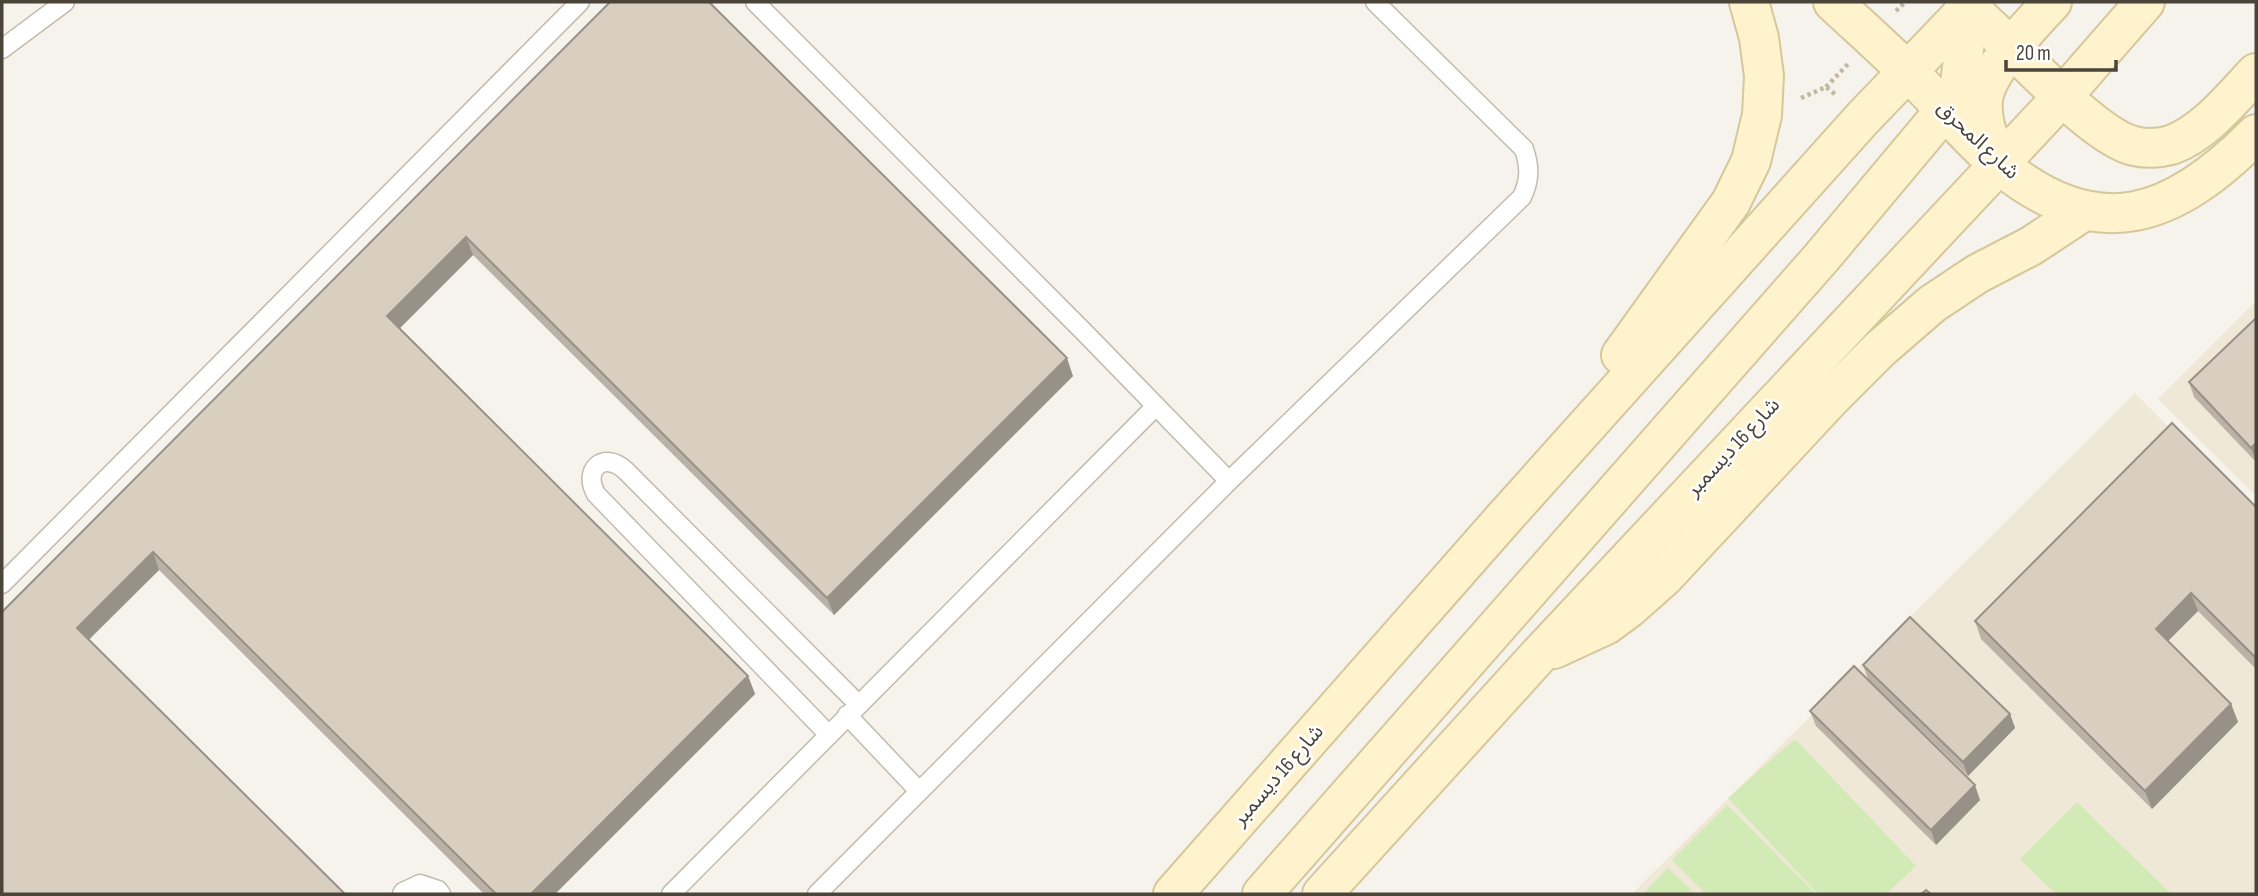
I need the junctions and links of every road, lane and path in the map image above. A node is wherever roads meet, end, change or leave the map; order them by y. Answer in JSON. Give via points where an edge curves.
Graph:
{"nodes":[{"id":1,"x":65,"y":2,"type":"edge"},
{"id":2,"x":580,"y":2,"type":"edge"},
{"id":3,"x":755,"y":2,"type":"edge"},
{"id":4,"x":1375,"y":2,"type":"edge"},
{"id":5,"x":1749,"y":2,"type":"edge"},
{"id":6,"x":1833,"y":2,"type":"edge"},
{"id":7,"x":2052,"y":2,"type":"edge"},
{"id":8,"x":2146,"y":2,"type":"edge"},
{"id":9,"x":1969,"y":4,"type":"edge"},
{"id":10,"x":2012,"y":48,"type":"junction"},
{"id":11,"x":2,"y":49,"type":"edge"},
{"id":12,"x":1907,"y":71,"type":"junction"},
{"id":13,"x":2256,"y":73,"type":"edge"},
{"id":14,"x":2062,"y":97,"type":"junction"},
{"id":15,"x":1945,"y":110,"type":"junction"},
{"id":16,"x":2256,"y":134,"type":"edge"},
{"id":17,"x":1998,"y":163,"type":"junction"},
{"id":18,"x":2084,"y":211,"type":"junction"},
{"id":19,"x":1156,"y":406,"type":"junction"},
{"id":20,"x":1229,"y":481,"type":"junction"},
{"id":21,"x":1505,"y":517,"type":"junction"},
{"id":22,"x":2,"y":584,"type":"edge"},
{"id":23,"x":1538,"y":656,"type":"junction"},
{"id":24,"x":853,"y":710,"type":"junction"},
{"id":25,"x":830,"y":735,"type":"junction"},
{"id":26,"x":919,"y":790,"type":"junction"},
{"id":27,"x":402,"y":894,"type":"edge"},
{"id":28,"x":441,"y":894,"type":"edge"},
{"id":29,"x":671,"y":894,"type":"edge"},
{"id":30,"x":817,"y":894,"type":"edge"},
{"id":31,"x":1172,"y":894,"type":"edge"},
{"id":32,"x":1262,"y":894,"type":"edge"},
{"id":33,"x":1322,"y":894,"type":"edge"}],
"edges":[{"from":1,"to":11,"type":"lane"},
{"from":2,"to":22,"type":"lane"},
{"from":3,"to":19,"type":"lane"},
{"from":4,"to":20,"type":"lane","via":[[1524,149],[1530,173],[1522,197]]},
{"from":5,"to":21,"type":"main road","via":[[1764,76],[1762,115],[1751,161],[1731,202]]},
{"from":6,"to":12,"type":"main road","name":"شارع المحرق"},
{"from":7,"to":10,"type":"main road"},
{"from":8,"to":14,"type":"main road","name":"شارع 16 ديسمبر"},
{"from":9,"to":10,"type":"main road"},
{"from":9,"to":12,"type":"main road","name":"شارع 16 ديسمبر"},
{"from":9,"to":15,"type":"main road","via":[[1960,83]]},
{"from":10,"to":14,"type":"main road"},
{"from":10,"to":17,"type":"main road","via":[[1983,96],[1985,129]]},
{"from":12,"to":15,"type":"main road","name":"شارع المحرق"},
{"from":12,"to":21,"type":"main road","name":"شارع 16 ديسمبر"},
{"from":13,"to":14,"type":"main road","via":[[2194,132],[2171,145],[2150,148],[2116,138]]},
{"from":14,"to":17,"type":"main road","name":"شارع 16 ديسمبر"},
{"from":15,"to":17,"type":"main road","name":"شارع المحرق"},
{"from":15,"to":32,"type":"main road","via":[[1813,268]]},
{"from":16,"to":18,"type":"main road","name":"شارع المحرق","via":[[2185,193],[2135,212]]},
{"from":17,"to":18,"type":"main road","name":"شارع المحرق","via":[[2040,193]]},
{"from":17,"to":23,"type":"main road","name":"شارع 16 ديسمبر"},
{"from":18,"to":23,"type":"main road","via":[[1932,304],[1831,398],[1664,578],[1606,625]]},
{"from":19,"to":20,"type":"lane"},
{"from":19,"to":24,"type":"lane"},
{"from":20,"to":26,"type":"lane"},
{"from":21,"to":31,"type":"main road","name":"شارع 16 ديسمبر"},
{"from":23,"to":33,"type":"main road","name":"شارع 16 ديسمبر"},
{"from":24,"to":25,"type":"lane"},
{"from":24,"to":25,"type":"lane","via":[[625,470],[607,461],[597,465],[591,474],[596,494]]},
{"from":24,"to":26,"type":"lane"},
{"from":25,"to":29,"type":"lane"},
{"from":26,"to":30,"type":"lane"},
{"from":27,"to":28,"type":"lane","via":[[420,884]]}]}
